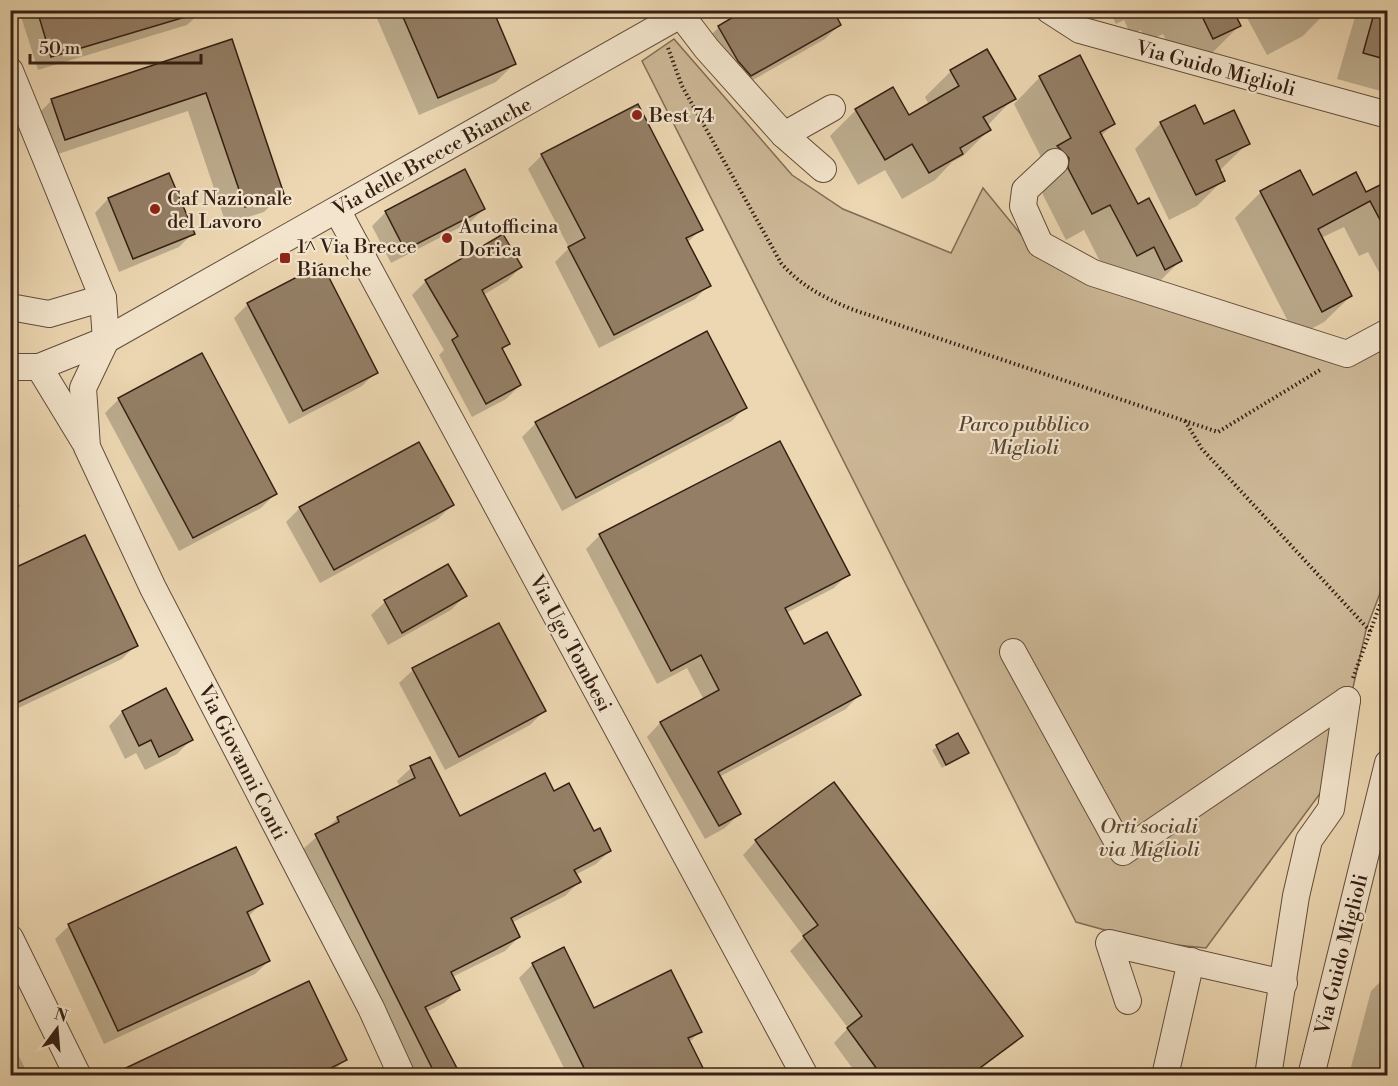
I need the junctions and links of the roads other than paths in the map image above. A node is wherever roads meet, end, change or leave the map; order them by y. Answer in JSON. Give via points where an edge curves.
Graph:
{"nodes":[{"id":1,"x":1049,"y":10,"type":"edge"},
{"id":2,"x":677,"y":18,"type":"edge"},
{"id":3,"x":10,"y":71,"type":"edge"},
{"id":4,"x":832,"y":108,"type":"dead end"},
{"id":5,"x":1388,"y":115,"type":"edge"},
{"id":6,"x":784,"y":135,"type":"junction"},
{"id":7,"x":1055,"y":162,"type":"dead end"},
{"id":8,"x":824,"y":169,"type":"dead end"},
{"id":9,"x":337,"y":210,"type":"junction"},
{"id":10,"x":103,"y":298,"type":"junction"},
{"id":11,"x":10,"y":307,"type":"edge"},
{"id":12,"x":1388,"y":332,"type":"edge"},
{"id":13,"x":106,"y":340,"type":"junction"},
{"id":14,"x":10,"y":367,"type":"edge"},
{"id":15,"x":39,"y":367,"type":"junction"},
{"id":16,"x":87,"y":447,"type":"junction"},
{"id":17,"x":1013,"y":652,"type":"dead end"},
{"id":18,"x":1388,"y":763,"type":"edge"},
{"id":19,"x":10,"y":938,"type":"edge"},
{"id":20,"x":1191,"y":961,"type":"junction"},
{"id":21,"x":1284,"y":983,"type":"junction"},
{"id":22,"x":1128,"y":1001,"type":"dead end"},
{"id":23,"x":78,"y":1076,"type":"edge"},
{"id":24,"x":402,"y":1076,"type":"edge"},
{"id":25,"x":805,"y":1076,"type":"edge"},
{"id":26,"x":1165,"y":1076,"type":"edge"},
{"id":27,"x":1268,"y":1076,"type":"edge"},
{"id":28,"x":1311,"y":1076,"type":"edge"}],
"edges":[{"from":1,"to":5,"type":"street","name":"Via Guido Miglioli","via":[[1080,30]]},
{"from":2,"to":6,"type":"street"},
{"from":2,"to":9,"type":"street","name":"Via delle Brecce Bianche"},
{"from":3,"to":10,"type":"street"},
{"from":4,"to":6,"type":"street"},
{"from":6,"to":8,"type":"street"},
{"from":7,"to":12,"type":"street","via":[[1025,190],[1023,206],[1040,244],[1093,273],[1347,354]]},
{"from":9,"to":13,"type":"street","name":"Via delle Brecce Bianche"},
{"from":9,"to":25,"type":"street","name":"Via Ugo Tombesi"},
{"from":10,"to":11,"type":"street","via":[[49,314]]},
{"from":10,"to":13,"type":"street"},
{"from":13,"to":15,"type":"street","name":"Via delle Brecce Bianche"},
{"from":13,"to":16,"type":"street","name":"Via Giovanni Conti","via":[[83,388]]},
{"from":14,"to":15,"type":"street","name":"Via delle Brecce Bianche"},
{"from":15,"to":16,"type":"street","name":"Via Giovanni Conti"},
{"from":16,"to":24,"type":"street","name":"Via Giovanni Conti","via":[[153,588],[371,1008]]},
{"from":17,"to":21,"type":"street","via":[[1123,852],[1347,700],[1331,809],[1309,840],[1296,896]]},
{"from":18,"to":28,"type":"street","name":"Via Guido Miglioli"},
{"from":19,"to":23,"type":"street"},
{"from":20,"to":21,"type":"street"},
{"from":20,"to":22,"type":"street","via":[[1109,942]]},
{"from":20,"to":26,"type":"street"},
{"from":21,"to":27,"type":"street"}]}
